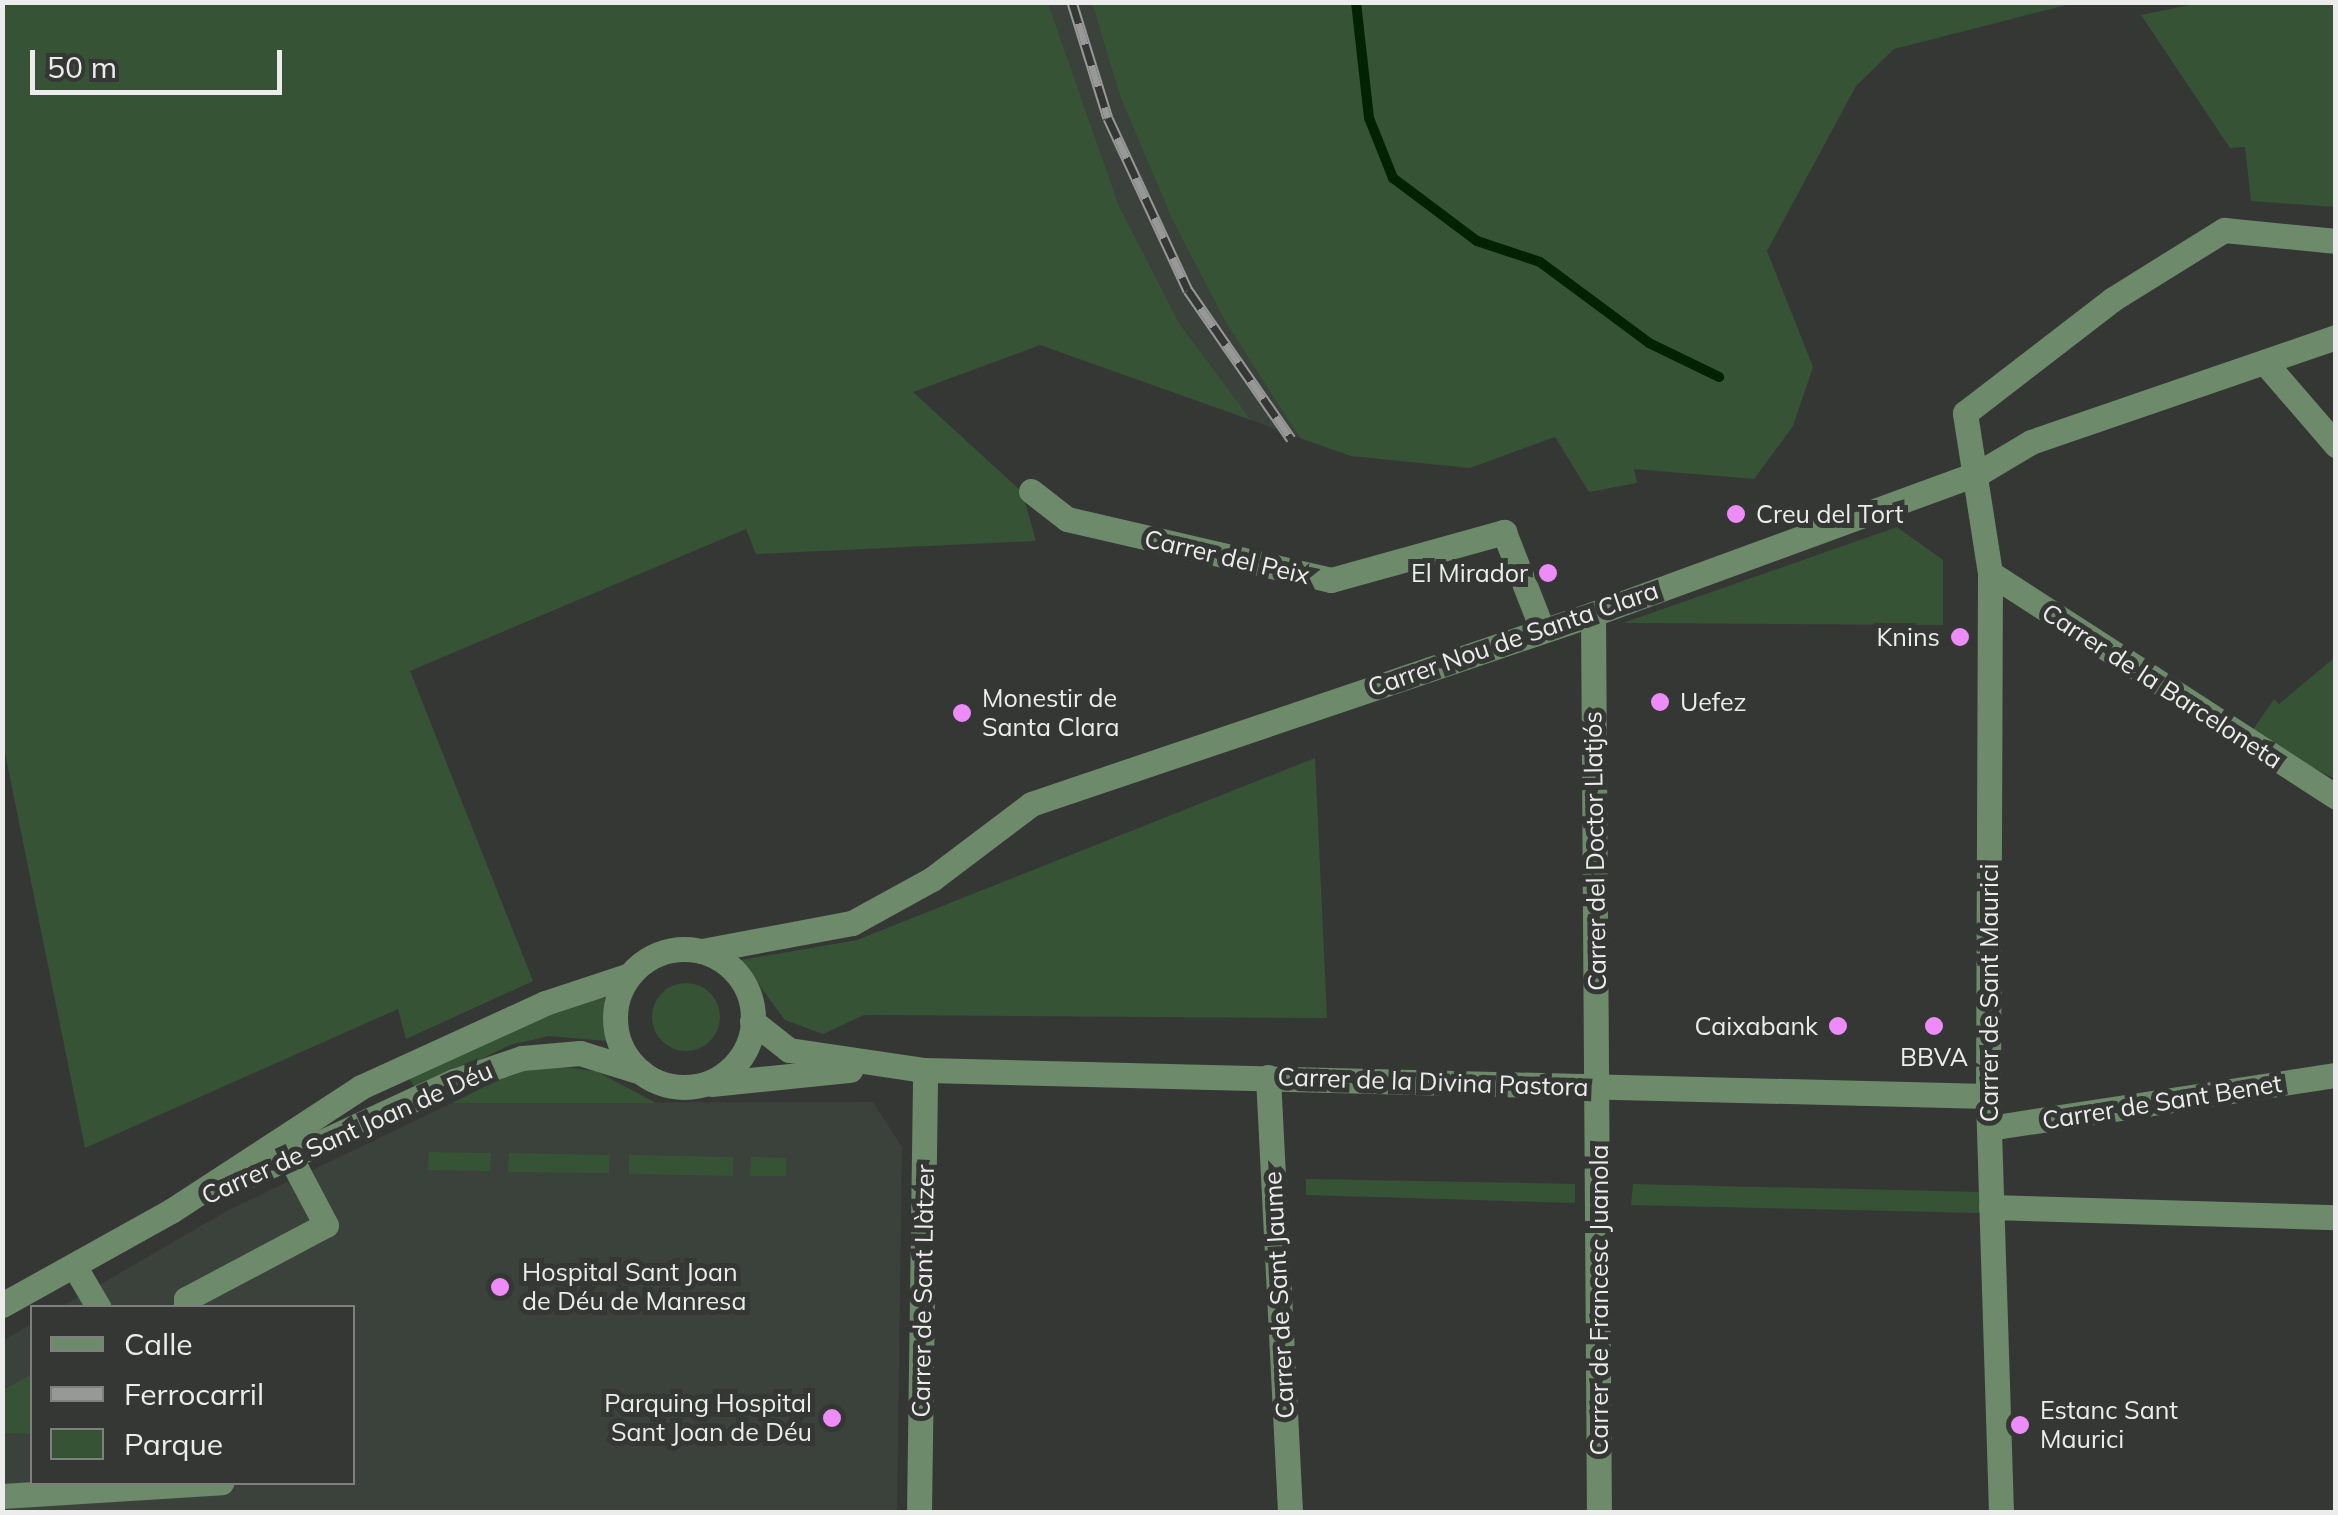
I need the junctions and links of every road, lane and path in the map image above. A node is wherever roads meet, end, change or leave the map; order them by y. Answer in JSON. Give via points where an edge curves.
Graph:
{"nodes":[{"id":1,"x":2336,"y":241,"type":"edge"},
{"id":2,"x":2336,"y":337,"type":"edge"},
{"id":3,"x":2267,"y":365,"type":"junction"},
{"id":4,"x":2336,"y":445,"type":"edge"},
{"id":5,"x":1979,"y":473,"type":"junction"},
{"id":6,"x":1031,"y":491,"type":"dead end"},
{"id":7,"x":1990,"y":574,"type":"junction"},
{"id":8,"x":1592,"y":614,"type":"junction"},
{"id":9,"x":1542,"y":628,"type":"junction"},
{"id":10,"x":2336,"y":797,"type":"edge"},
{"id":11,"x":702,"y":952,"type":"junction"},
{"id":12,"x":630,"y":976,"type":"junction"},
{"id":13,"x":752,"y":1021,"type":"junction"},
{"id":14,"x":878,"y":1068,"type":"junction"},
{"id":15,"x":924,"y":1070,"type":"junction"},
{"id":16,"x":641,"y":1072,"type":"junction"},
{"id":17,"x":2336,"y":1075,"type":"edge"},
{"id":18,"x":1268,"y":1077,"type":"junction"},
{"id":19,"x":696,"y":1086,"type":"junction"},
{"id":20,"x":1599,"y":1088,"type":"junction"},
{"id":21,"x":1988,"y":1096,"type":"junction"},
{"id":22,"x":309,"y":1122,"type":"junction"},
{"id":23,"x":1989,"y":1128,"type":"junction"},
{"id":24,"x":290,"y":1157,"type":"junction"},
{"id":25,"x":1991,"y":1206,"type":"junction"},
{"id":26,"x":171,"y":1212,"type":"junction"},
{"id":27,"x":2336,"y":1218,"type":"edge"},
{"id":28,"x":76,"y":1269,"type":"junction"},
{"id":29,"x":2,"y":1283,"type":"edge"},
{"id":30,"x":40,"y":1287,"type":"junction"},
{"id":31,"x":2,"y":1305,"type":"edge"},
{"id":32,"x":97,"y":1305,"type":"edge"},
{"id":33,"x":186,"y":1305,"type":"edge"},
{"id":34,"x":175,"y":1485,"type":"edge"},
{"id":35,"x":2,"y":1496,"type":"edge"},
{"id":36,"x":919,"y":1512,"type":"edge"},
{"id":37,"x":1290,"y":1512,"type":"edge"},
{"id":38,"x":1599,"y":1512,"type":"edge"},
{"id":39,"x":2001,"y":1512,"type":"edge"}],
"edges":[{"from":1,"to":5,"type":"street","name":"Carrer de Sant Maurici","via":[[2224,230],[2113,299],[1966,413]]},
{"from":2,"to":3,"type":"street","name":"Carrer Nou de Santa Clara"},
{"from":3,"to":4,"type":"street"},
{"from":3,"to":5,"type":"street","name":"Carrer Nou de Santa Clara","via":[[2031,442]]},
{"from":5,"to":7,"type":"street","name":"Carrer de Sant Maurici"},
{"from":5,"to":8,"type":"street","name":"Carrer Nou de Santa Clara"},
{"from":6,"to":9,"type":"street","name":"Carrer del Peix","via":[[1067,519],[1332,580],[1504,532]]},
{"from":7,"to":10,"type":"street","name":"Carrer de la Barceloneta"},
{"from":7,"to":21,"type":"street","name":"Carrer de Sant Maurici"},
{"from":8,"to":9,"type":"street","name":"Carrer Nou de Santa Clara"},
{"from":8,"to":20,"type":"street","name":"Carrer del Doctor Llatjós"},
{"from":9,"to":11,"type":"street","name":"Carrer Nou de Santa Clara","via":[[1031,804],[932,879],[852,923]]},
{"from":11,"to":12,"type":"street","via":[[662,952]]},
{"from":11,"to":13,"type":"street","via":[[740,978]]},
{"from":12,"to":16,"type":"street","via":[[615,1020],[625,1054]]},
{"from":12,"to":22,"type":"street","name":"Carrer de Sant Joan de Déu","via":[[528,1010],[361,1087]]},
{"from":13,"to":14,"type":"street","name":"Carrer de la Divina Pastora","via":[[788,1050]]},
{"from":13,"to":19,"type":"street","via":[[735,1063]]},
{"from":14,"to":15,"type":"street","name":"Carrer de la Divina Pastora"},
{"from":14,"to":19,"type":"street","name":"Carrer de la Divina Pastora"},
{"from":15,"to":18,"type":"street","name":"Carrer de la Divina Pastora"},
{"from":15,"to":36,"type":"street","name":"Carrer de Sant Llàtzer"},
{"from":16,"to":19,"type":"street","via":[[667,1084]]},
{"from":16,"to":24,"type":"street","name":"Carrer de Sant Joan de Déu","via":[[580,1052],[522,1058]]},
{"from":17,"to":23,"type":"street","name":"Carrer de Sant Benet"},
{"from":18,"to":20,"type":"street","name":"Carrer de la Divina Pastora"},
{"from":18,"to":37,"type":"street","name":"Carrer de Sant Jaume"},
{"from":20,"to":21,"type":"street","name":"Carrer de la Divina Pastora"},
{"from":20,"to":38,"type":"street","name":"Carrer de Francesc Juanola"},
{"from":21,"to":23,"type":"street","name":"Carrer de Sant Maurici"},
{"from":22,"to":24,"type":"street"},
{"from":22,"to":26,"type":"street","name":"Carrer de Sant Joan de Déu"},
{"from":23,"to":25,"type":"street","name":"Carrer de Sant Maurici"},
{"from":24,"to":26,"type":"street","name":"Carrer de Sant Joan de Déu"},
{"from":24,"to":33,"type":"street","via":[[326,1225],[186,1299]]},
{"from":25,"to":27,"type":"street"},
{"from":25,"to":39,"type":"street","name":"Carrer de Sant Maurici"},
{"from":26,"to":28,"type":"street","name":"Carrer de Sant Joan de Déu"},
{"from":28,"to":30,"type":"street","name":"Carrer de Sant Joan de Déu"},
{"from":28,"to":32,"type":"street"},
{"from":29,"to":30,"type":"street"},
{"from":30,"to":31,"type":"street","name":"Carrer de Sant Joan de Déu"},
{"from":34,"to":35,"type":"street"}]}
